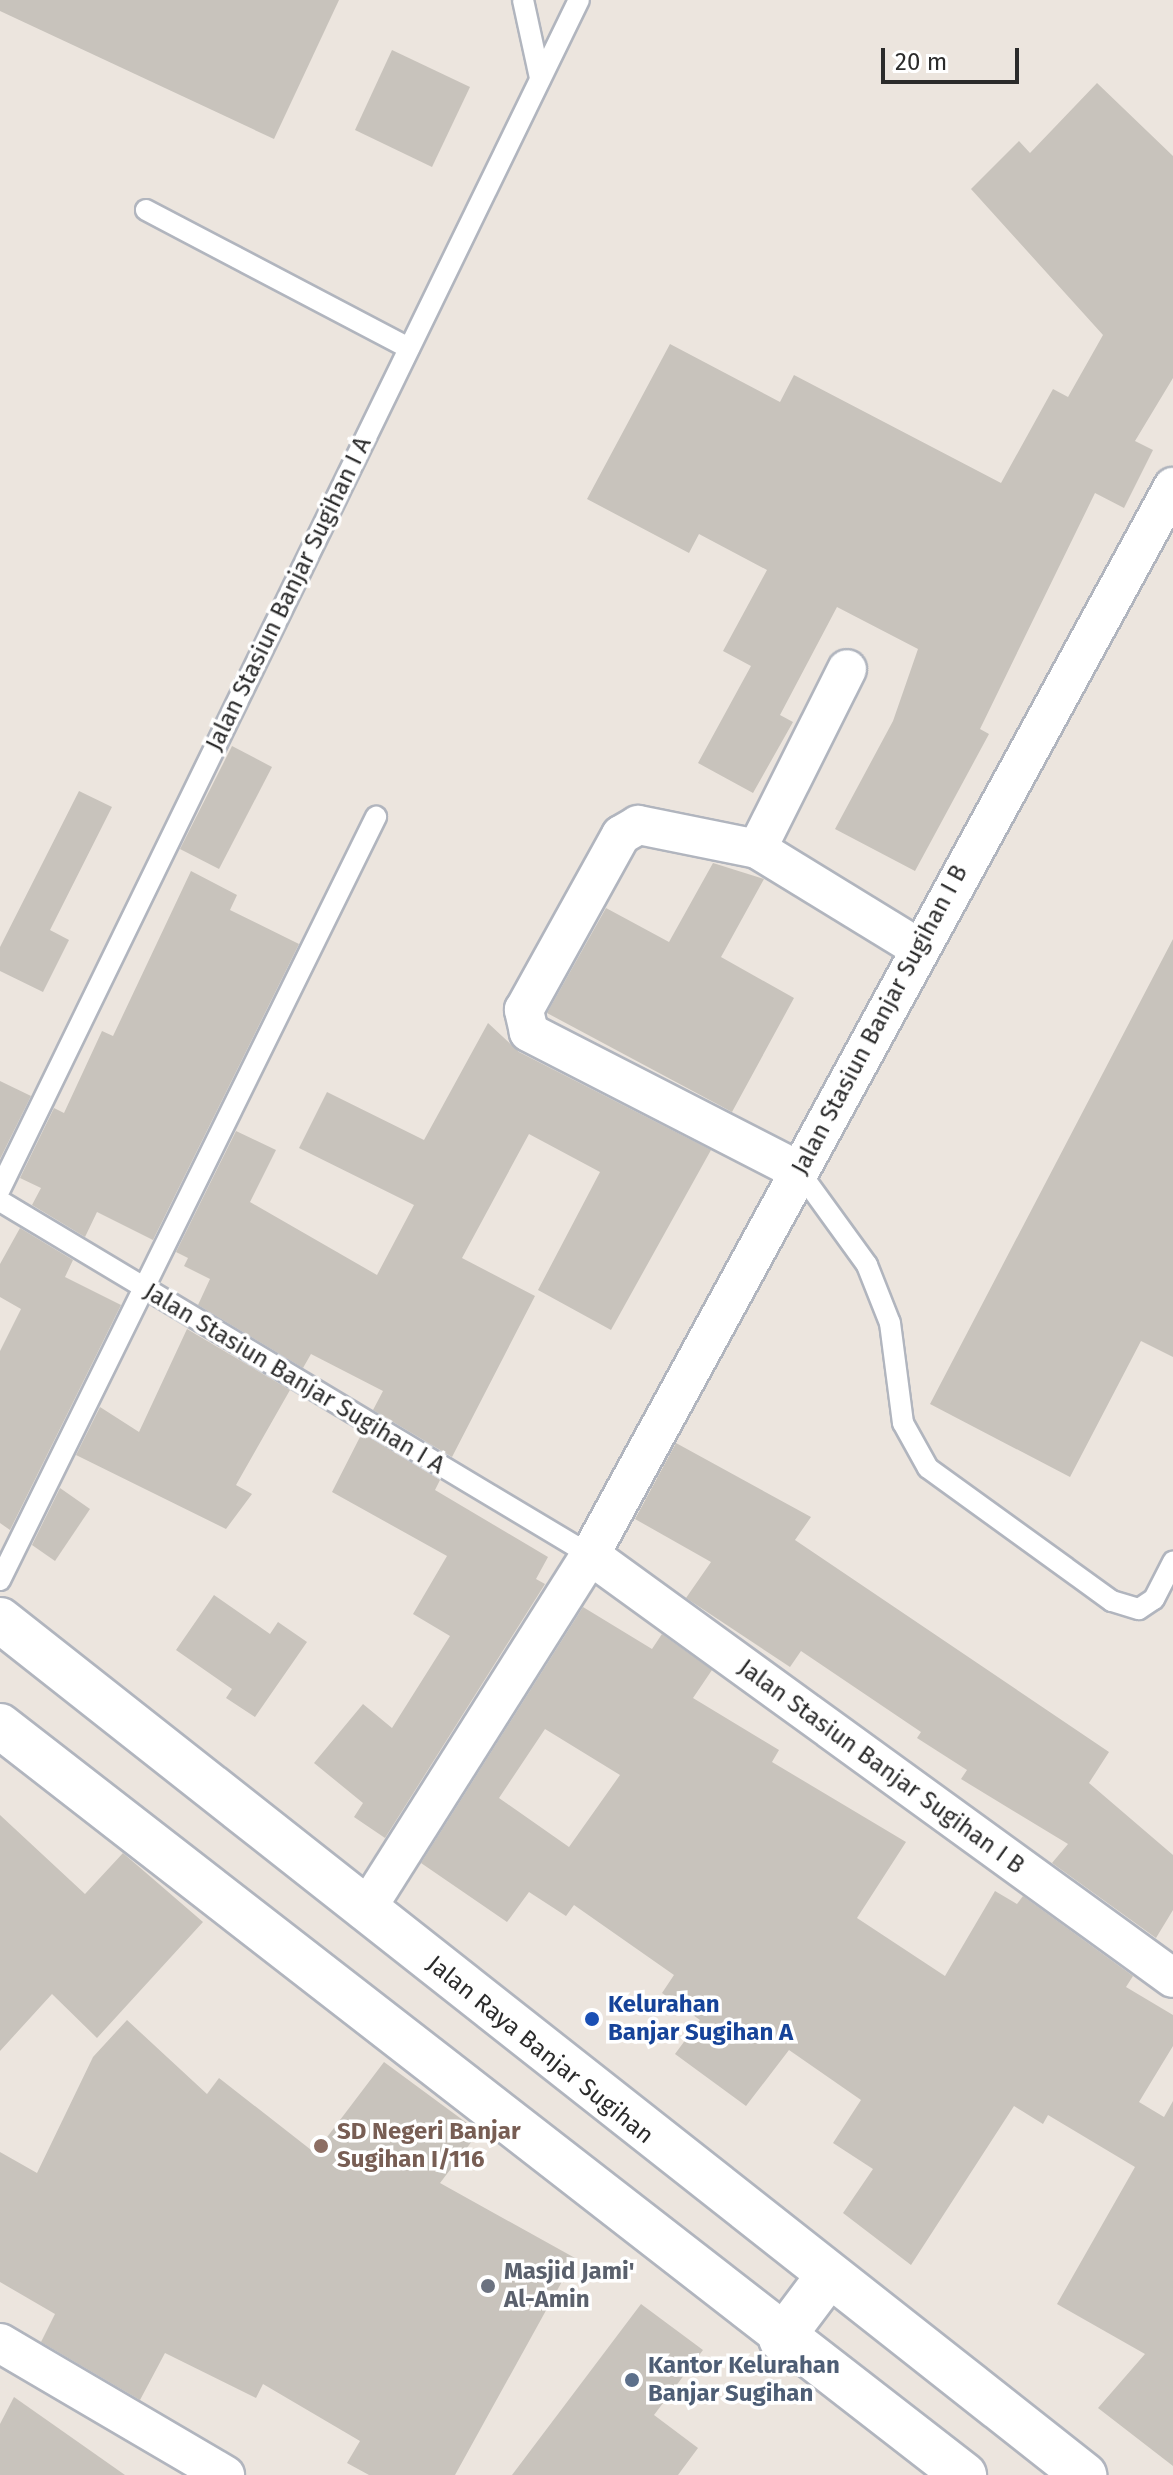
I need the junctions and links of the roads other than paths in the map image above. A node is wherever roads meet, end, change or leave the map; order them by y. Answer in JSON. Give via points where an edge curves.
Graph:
{"nodes":[{"id":1,"x":523,"y":0,"type":"edge"},
{"id":2,"x":579,"y":0,"type":"edge"},
{"id":3,"x":540,"y":78,"type":"junction"},
{"id":4,"x":146,"y":210,"type":"dead end"},
{"id":5,"x":409,"y":348,"type":"junction"},
{"id":6,"x":1173,"y":487,"type":"edge"},
{"id":7,"x":847,"y":669,"type":"dead end"},
{"id":8,"x":376,"y":817,"type":"dead end"},
{"id":9,"x":757,"y":849,"type":"junction"},
{"id":10,"x":917,"y":947,"type":"junction"},
{"id":11,"x":799,"y":1171,"type":"junction"},
{"id":12,"x":0,"y":1189,"type":"edge"},
{"id":13,"x":0,"y":1201,"type":"edge"},
{"id":14,"x":146,"y":1291,"type":"junction"},
{"id":15,"x":590,"y":1555,"type":"junction"},
{"id":16,"x":1173,"y":1562,"type":"edge"},
{"id":17,"x":0,"y":1580,"type":"edge"},
{"id":18,"x":0,"y":1620,"type":"edge"},
{"id":19,"x":0,"y":1726,"type":"edge"},
{"id":20,"x":365,"y":1911,"type":"junction"},
{"id":21,"x":1173,"y":1978,"type":"edge"},
{"id":22,"x":826,"y":2279,"type":"junction"},
{"id":23,"x":781,"y":2339,"type":"junction"},
{"id":24,"x":0,"y":2343,"type":"edge"},
{"id":25,"x":225,"y":2475,"type":"edge"},
{"id":26,"x":964,"y":2475,"type":"edge"},
{"id":27,"x":1084,"y":2475,"type":"edge"}],
"edges":[{"from":1,"to":3,"type":"lane"},
{"from":2,"to":3,"type":"lane","name":"Jalan Stasiun Banjar Sugihan I A"},
{"from":3,"to":5,"type":"lane","name":"Jalan Stasiun Banjar Sugihan I A"},
{"from":4,"to":5,"type":"lane"},
{"from":5,"to":12,"type":"lane","name":"Jalan Stasiun Banjar Sugihan I A"},
{"from":6,"to":10,"type":"street","name":"Jalan Stasiun Banjar Sugihan I B"},
{"from":7,"to":9,"type":"street"},
{"from":8,"to":14,"type":"lane"},
{"from":9,"to":10,"type":"street"},
{"from":9,"to":11,"type":"street","via":[[628,828],[522,1022],[529,1032]]},
{"from":10,"to":11,"type":"street","name":"Jalan Stasiun Banjar Sugihan I B"},
{"from":11,"to":15,"type":"street","name":"Jalan Stasiun Banjar Sugihan I B"},
{"from":11,"to":16,"type":"lane","via":[[867,1265],[890,1323],[903,1423],[928,1468],[1112,1601],[1139,1609],[1154,1599]]},
{"from":13,"to":14,"type":"lane","name":"Jalan Stasiun Banjar Sugihan I A"},
{"from":14,"to":15,"type":"lane","name":"Jalan Stasiun Banjar Sugihan I A"},
{"from":14,"to":17,"type":"lane"},
{"from":15,"to":20,"type":"street","name":"Jalan Stasiun Banjar Sugihan I B"},
{"from":15,"to":21,"type":"street","name":"Jalan Stasiun Banjar Sugihan I B"},
{"from":18,"to":20,"type":"main road","name":"Jalan Raya Banjar Sugihan"},
{"from":19,"to":23,"type":"main road"},
{"from":20,"to":22,"type":"main road","name":"Jalan Raya Banjar Sugihan"},
{"from":22,"to":23,"type":"main road"},
{"from":22,"to":27,"type":"main road","name":"Jalan Raya Banjar Sugihan"},
{"from":23,"to":26,"type":"main road"},
{"from":24,"to":25,"type":"street"}]}
